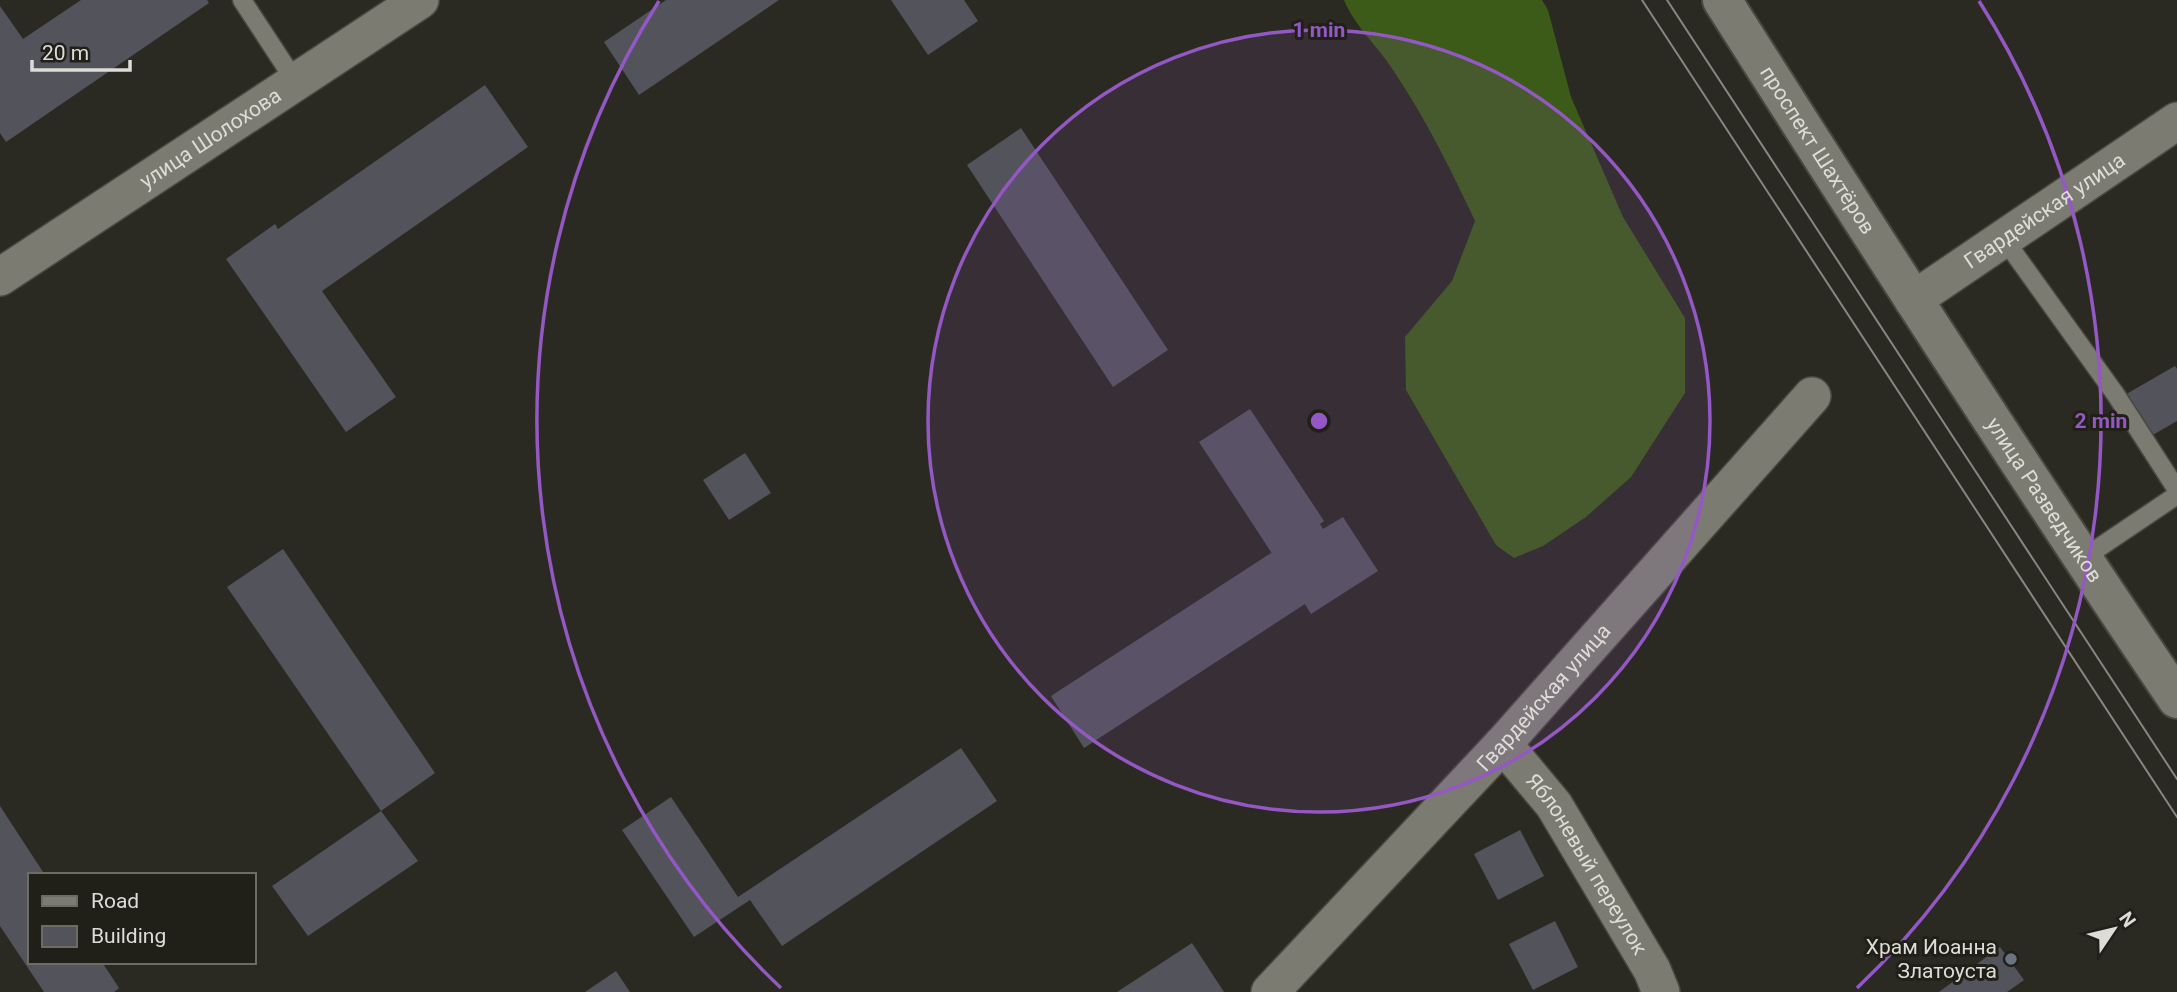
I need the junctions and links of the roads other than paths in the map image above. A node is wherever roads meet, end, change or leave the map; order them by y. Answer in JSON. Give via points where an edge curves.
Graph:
{"nodes":[{"id":1,"x":242,"y":0,"type":"edge"},
{"id":2,"x":420,"y":0,"type":"edge"},
{"id":3,"x":1722,"y":0,"type":"edge"},
{"id":4,"x":295,"y":81,"type":"junction"},
{"id":5,"x":2177,"y":121,"type":"edge"},
{"id":6,"x":2004,"y":239,"type":"junction"},
{"id":7,"x":0,"y":277,"type":"edge"},
{"id":8,"x":1913,"y":300,"type":"junction"},
{"id":9,"x":1812,"y":396,"type":"dead end"},
{"id":10,"x":2177,"y":492,"type":"edge"},
{"id":11,"x":2082,"y":559,"type":"junction"},
{"id":12,"x":2177,"y":699,"type":"edge"},
{"id":13,"x":1503,"y":744,"type":"junction"},
{"id":14,"x":1270,"y":992,"type":"edge"},
{"id":15,"x":1661,"y":992,"type":"edge"}],
"edges":[{"from":1,"to":4,"type":"lane"},
{"from":2,"to":4,"type":"street","name":"улица Шолохова"},
{"from":3,"to":8,"type":"main road","name":"проспект Шахтёров"},
{"from":4,"to":7,"type":"street","name":"улица Шолохова"},
{"from":5,"to":6,"type":"street","name":"Гвардейская улица"},
{"from":6,"to":8,"type":"street","name":"Гвардейская улица"},
{"from":6,"to":10,"type":"lane","via":[[2116,395]]},
{"from":8,"to":11,"type":"main road","name":"улица Разведчиков"},
{"from":9,"to":13,"type":"street","name":"Гвардейская улица"},
{"from":10,"to":11,"type":"lane"},
{"from":11,"to":12,"type":"main road","name":"улица Разведчиков"},
{"from":13,"to":14,"type":"street","name":"Гвардейская улица"},
{"from":13,"to":15,"type":"street","name":"Яблоневый переулок","via":[[1554,805]]}]}
